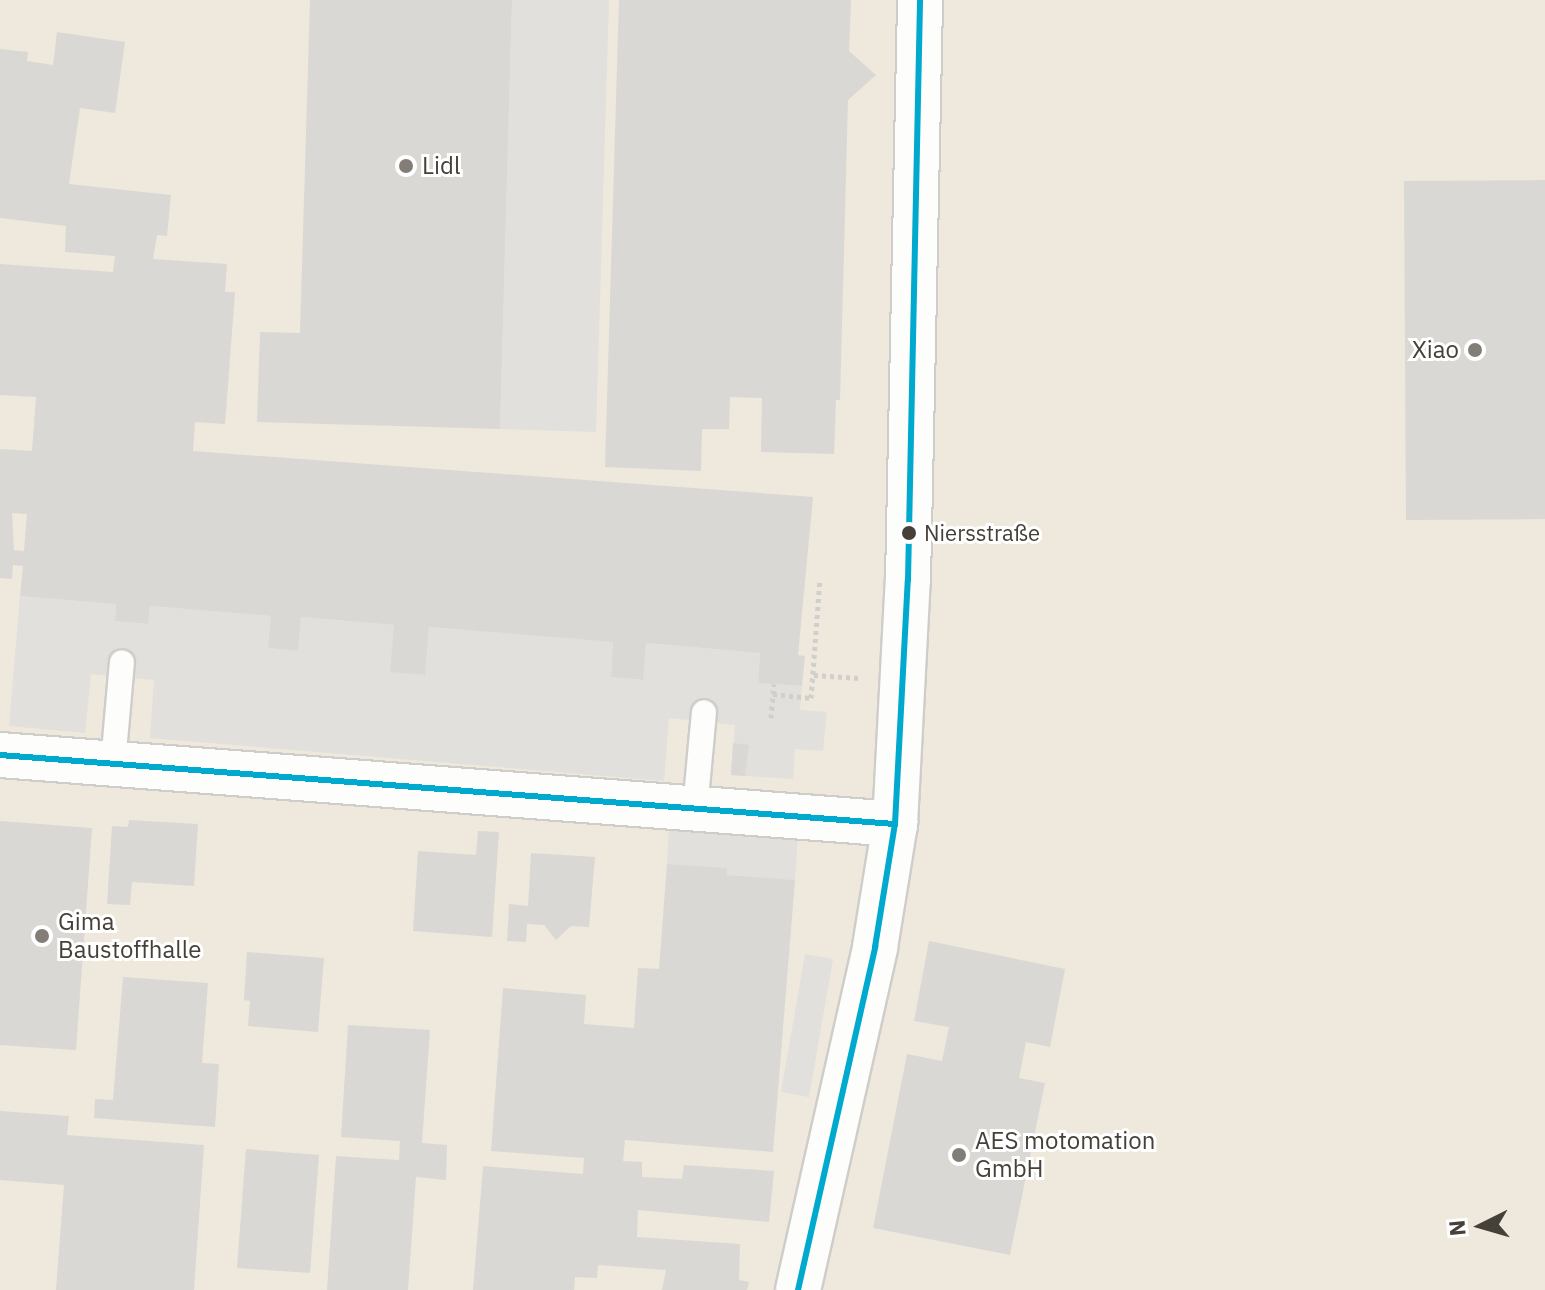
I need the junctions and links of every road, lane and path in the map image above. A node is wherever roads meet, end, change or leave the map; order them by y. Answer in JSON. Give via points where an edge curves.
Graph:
{"nodes":[{"id":1,"x":920,"y":0,"type":"edge"},
{"id":2,"x":820,"y":579,"type":"dead end"},
{"id":3,"x":122,"y":662,"type":"dead end"},
{"id":4,"x":774,"y":684,"type":"dead end"},
{"id":5,"x":773,"y":694,"type":"junction"},
{"id":6,"x":704,"y":712,"type":"dead end"},
{"id":7,"x":771,"y":718,"type":"dead end"},
{"id":8,"x":0,"y":755,"type":"edge"},
{"id":9,"x":113,"y":764,"type":"junction"},
{"id":10,"x":695,"y":809,"type":"junction"},
{"id":11,"x":895,"y":824,"type":"junction"},
{"id":12,"x":798,"y":1290,"type":"edge"}],
"edges":[{"from":1,"to":11,"type":"street","via":[[908,580]]},
{"from":2,"to":5,"type":"path","via":[[811,698]]},
{"from":3,"to":9,"type":"lane"},
{"from":4,"to":5,"type":"path"},
{"from":5,"to":7,"type":"path"},
{"from":6,"to":10,"type":"lane"},
{"from":8,"to":9,"type":"street"},
{"from":9,"to":10,"type":"street"},
{"from":10,"to":11,"type":"street"},
{"from":11,"to":12,"type":"street","via":[[875,947]]}]}
